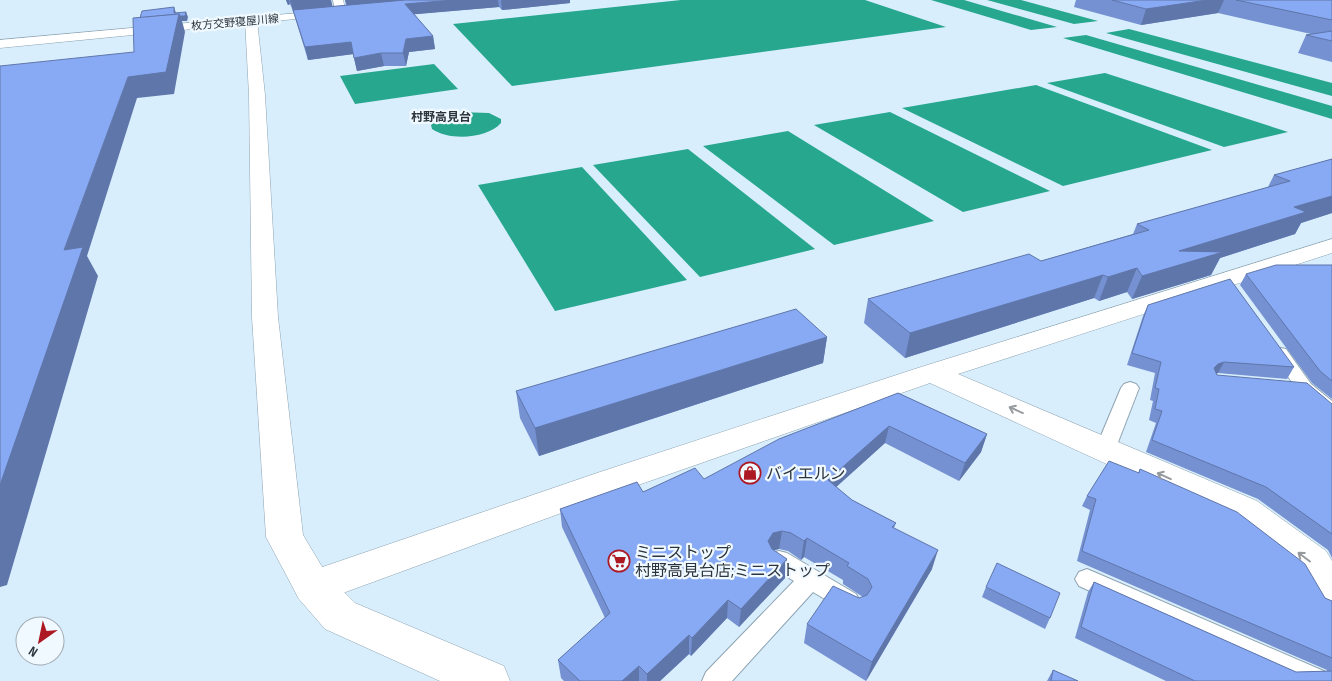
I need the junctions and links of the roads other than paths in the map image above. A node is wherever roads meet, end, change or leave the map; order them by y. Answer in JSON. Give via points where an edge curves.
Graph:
{"nodes":[{"id":1,"x":338,"y":0,"type":"edge"},
{"id":2,"x":251,"y":20,"type":"junction"},
{"id":3,"x":0,"y":44,"type":"edge"},
{"id":4,"x":1332,"y":246,"type":"edge"},
{"id":5,"x":1271,"y":341,"type":"edge"},
{"id":6,"x":932,"y":373,"type":"junction"},
{"id":7,"x":1285,"y":386,"type":"edge"},
{"id":8,"x":1130,"y":388,"type":"dead end"},
{"id":9,"x":1305,"y":388,"type":"junction"},
{"id":10,"x":1332,"y":410,"type":"edge"},
{"id":11,"x":1105,"y":450,"type":"junction"},
{"id":12,"x":778,"y":560,"type":"edge"},
{"id":13,"x":811,"y":579,"type":"junction"},
{"id":14,"x":1087,"y":579,"type":"dead end"},
{"id":15,"x":313,"y":586,"type":"junction"},
{"id":16,"x":1332,"y":596,"type":"edge"},
{"id":17,"x":854,"y":605,"type":"edge"},
{"id":18,"x":488,"y":681,"type":"edge"},
{"id":19,"x":715,"y":681,"type":"edge"},
{"id":20,"x":1317,"y":681,"type":"edge"}],
"edges":[{"from":1,"to":2,"type":"street","name":"枚方交野寝屋川線","via":[[345,12]]},
{"from":2,"to":3,"type":"street","name":"枚方交野寝屋川線"},
{"from":2,"to":15,"type":"street","via":[[265,317],[285,537]]},
{"from":4,"to":6,"type":"street","via":[[1232,287]]},
{"from":5,"to":9,"type":"lane"},
{"from":11,"to":6,"type":"street","one_way":true},
{"from":6,"to":15,"type":"street"},
{"from":7,"to":9,"type":"lane"},
{"from":8,"to":11,"type":"lane"},
{"from":9,"to":10,"type":"lane"},
{"from":16,"to":11,"type":"street","one_way":true,"via":[[1312,562],[1244,511]]},
{"from":12,"to":13,"type":"lane"},
{"from":13,"to":17,"type":"lane"},
{"from":13,"to":19,"type":"lane"},
{"from":14,"to":20,"type":"lane"},
{"from":15,"to":18,"type":"street","via":[[340,616]]}]}
